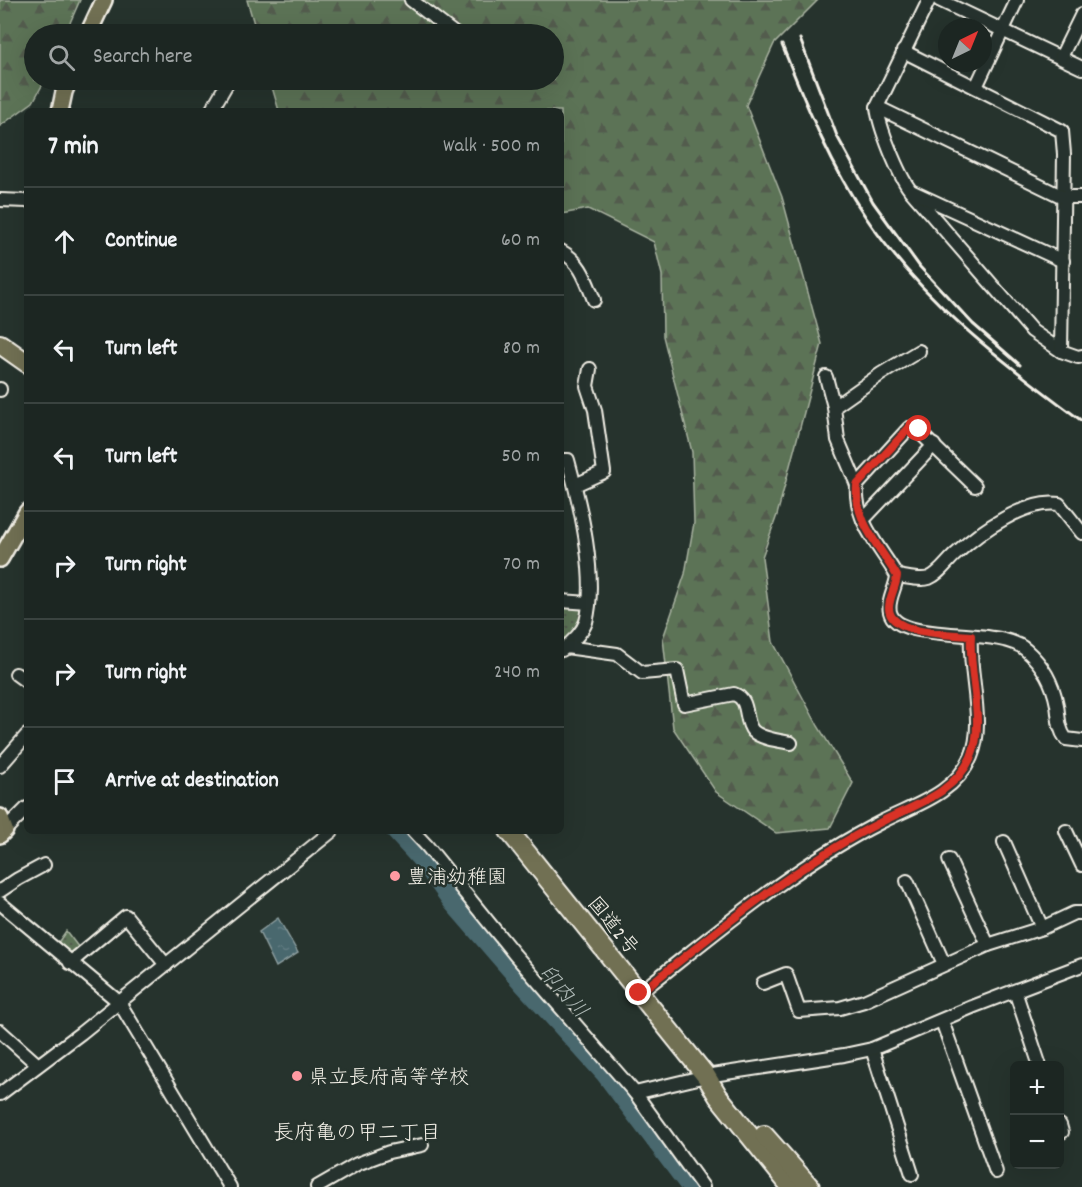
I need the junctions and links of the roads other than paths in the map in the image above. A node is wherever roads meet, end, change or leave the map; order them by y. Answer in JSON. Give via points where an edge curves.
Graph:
{"nodes":[{"id":1,"x":104,"y":0,"type":"edge"},
{"id":2,"x":411,"y":0,"type":"edge"},
{"id":3,"x":928,"y":0,"type":"edge"},
{"id":4,"x":939,"y":0,"type":"edge"},
{"id":5,"x":1017,"y":0,"type":"edge"},
{"id":6,"x":1082,"y":14,"type":"edge"},
{"id":7,"x":93,"y":24,"type":"edge"},
{"id":8,"x":442,"y":24,"type":"edge"},
{"id":9,"x":1002,"y":31,"type":"junction"},
{"id":10,"x":903,"y":51,"type":"junction"},
{"id":11,"x":1061,"y":57,"type":"junction"},
{"id":12,"x":1082,"y":68,"type":"edge"},
{"id":13,"x":976,"y":87,"type":"junction"},
{"id":14,"x":66,"y":90,"type":"edge"},
{"id":15,"x":223,"y":90,"type":"edge"},
{"id":16,"x":877,"y":107,"type":"junction"},
{"id":17,"x":61,"y":108,"type":"edge"},
{"id":18,"x":213,"y":108,"type":"edge"},
{"id":19,"x":910,"y":190,"type":"junction"},
{"id":20,"x":1063,"y":197,"type":"junction"},
{"id":21,"x":1082,"y":197,"type":"edge"},
{"id":22,"x":0,"y":200,"type":"edge"},
{"id":23,"x":24,"y":201,"type":"edge"},
{"id":24,"x":564,"y":253,"type":"edge"},
{"id":25,"x":1063,"y":261,"type":"junction"},
{"id":26,"x":594,"y":300,"type":"dead end"},
{"id":27,"x":0,"y":334,"type":"edge"},
{"id":28,"x":0,"y":344,"type":"edge"},
{"id":29,"x":24,"y":349,"type":"edge"},
{"id":30,"x":919,"y":351,"type":"dead end"},
{"id":31,"x":1062,"y":351,"type":"junction"},
{"id":32,"x":1082,"y":356,"type":"edge"},
{"id":33,"x":24,"y":361,"type":"edge"},
{"id":34,"x":590,"y":369,"type":"dead end"},
{"id":35,"x":826,"y":377,"type":"dead end"},
{"id":36,"x":834,"y":407,"type":"junction"},
{"id":37,"x":934,"y":445,"type":"junction"},
{"id":38,"x":564,"y":460,"type":"edge"},
{"id":39,"x":575,"y":485,"type":"junction"},
{"id":40,"x":857,"y":485,"type":"junction"},
{"id":41,"x":975,"y":486,"type":"dead end"},
{"id":42,"x":24,"y":517,"type":"edge"},
{"id":43,"x":863,"y":520,"type":"junction"},
{"id":44,"x":1082,"y":533,"type":"edge"},
{"id":45,"x":0,"y":559,"type":"edge"},
{"id":46,"x":897,"y":576,"type":"junction"},
{"id":47,"x":564,"y":601,"type":"edge"},
{"id":48,"x":589,"y":603,"type":"junction"},
{"id":49,"x":971,"y":636,"type":"junction"},
{"id":50,"x":564,"y":648,"type":"edge"},
{"id":51,"x":564,"y":649,"type":"edge"},
{"id":52,"x":16,"y":674,"type":"dead end"},
{"id":53,"x":24,"y":680,"type":"edge"},
{"id":54,"x":24,"y":738,"type":"edge"},
{"id":55,"x":1082,"y":741,"type":"edge"},
{"id":56,"x":791,"y":744,"type":"dead end"},
{"id":57,"x":0,"y":766,"type":"edge"},
{"id":58,"x":24,"y":810,"type":"edge"},
{"id":59,"x":2,"y":827,"type":"edge"},
{"id":60,"x":1066,"y":831,"type":"dead end"},
{"id":61,"x":328,"y":834,"type":"edge"},
{"id":62,"x":416,"y":834,"type":"edge"},
{"id":63,"x":510,"y":834,"type":"edge"},
{"id":64,"x":1004,"y":842,"type":"dead end"},
{"id":65,"x":949,"y":860,"type":"dead end"},
{"id":66,"x":44,"y":865,"type":"dead end"},
{"id":67,"x":1082,"y":865,"type":"edge"},
{"id":68,"x":907,"y":881,"type":"dead end"},
{"id":69,"x":0,"y":891,"type":"edge"},
{"id":70,"x":0,"y":903,"type":"edge"},
{"id":71,"x":1082,"y":913,"type":"edge"},
{"id":72,"x":1042,"y":928,"type":"junction"},
{"id":73,"x":988,"y":945,"type":"junction"},
{"id":74,"x":70,"y":963,"type":"junction"},
{"id":75,"x":944,"y":964,"type":"junction"},
{"id":76,"x":166,"y":965,"type":"junction"},
{"id":77,"x":1082,"y":965,"type":"edge"},
{"id":78,"x":763,"y":983,"type":"dead end"},
{"id":79,"x":1015,"y":991,"type":"junction"},
{"id":80,"x":639,"y":993,"type":"junction"},
{"id":81,"x":119,"y":1002,"type":"junction"},
{"id":82,"x":942,"y":1021,"type":"junction"},
{"id":83,"x":0,"y":1030,"type":"edge"},
{"id":84,"x":872,"y":1049,"type":"junction"},
{"id":85,"x":1039,"y":1061,"type":"edge"},
{"id":86,"x":38,"y":1065,"type":"junction"},
{"id":87,"x":706,"y":1076,"type":"junction"},
{"id":88,"x":635,"y":1093,"type":"junction"},
{"id":89,"x":0,"y":1094,"type":"edge"},
{"id":90,"x":422,"y":1145,"type":"dead end"},
{"id":91,"x":996,"y":1172,"type":"dead end"},
{"id":92,"x":912,"y":1174,"type":"dead end"},
{"id":93,"x":230,"y":1187,"type":"edge"},
{"id":94,"x":317,"y":1187,"type":"edge"},
{"id":95,"x":703,"y":1187,"type":"edge"},
{"id":96,"x":790,"y":1187,"type":"edge"},
{"id":97,"x":810,"y":1187,"type":"edge"}],
"edges":[{"from":1,"to":7,"type":"main road"},
{"from":2,"to":8,"type":"street"},
{"from":3,"to":10,"type":"street"},
{"from":4,"to":9,"type":"street"},
{"from":5,"to":9,"type":"street"},
{"from":6,"to":11,"type":"street"},
{"from":9,"to":11,"type":"street"},
{"from":9,"to":13,"type":"street"},
{"from":10,"to":13,"type":"street"},
{"from":10,"to":16,"type":"street"},
{"from":11,"to":12,"type":"street"},
{"from":13,"to":20,"type":"street","via":[[1062,131]]},
{"from":14,"to":17,"type":"main road"},
{"from":15,"to":18,"type":"street"},
{"from":16,"to":19,"type":"street"},
{"from":16,"to":20,"type":"street"},
{"from":19,"to":25,"type":"street"},
{"from":19,"to":31,"type":"street","via":[[1028,327]]},
{"from":20,"to":21,"type":"street"},
{"from":20,"to":25,"type":"street"},
{"from":22,"to":23,"type":"street"},
{"from":24,"to":26,"type":"street","via":[[580,266]]},
{"from":25,"to":31,"type":"street"},
{"from":27,"to":29,"type":"highway"},
{"from":28,"to":33,"type":"highway"},
{"from":30,"to":36,"type":"street"},
{"from":31,"to":32,"type":"street"},
{"from":34,"to":39,"type":"street","via":[[587,386],[595,410],[604,472]]},
{"from":35,"to":36,"type":"street"},
{"from":36,"to":40,"type":"street","via":[[838,440]]},
{"from":37,"to":40,"type":"street","via":[[919,429],[909,428]]},
{"from":37,"to":41,"type":"street"},
{"from":37,"to":43,"type":"street"},
{"from":38,"to":39,"type":"street","via":[[568,460]]},
{"from":39,"to":48,"type":"street","via":[[585,536]]},
{"from":40,"to":43,"type":"street"},
{"from":42,"to":45,"type":"main road"},
{"from":43,"to":46,"type":"street"},
{"from":44,"to":46,"type":"street","via":[[1059,504],[1046,502],[994,522],[933,576]]},
{"from":46,"to":49,"type":"street","via":[[889,610],[892,618],[905,628]]},
{"from":47,"to":48,"type":"street"},
{"from":48,"to":50,"type":"street","via":[[580,633]]},
{"from":49,"to":55,"type":"street","via":[[998,638],[1026,649],[1051,684],[1059,730],[1066,739]]},
{"from":49,"to":80,"type":"street","via":[[976,743],[961,775],[940,793],[880,822],[788,877]]},
{"from":51,"to":56,"type":"street","via":[[617,654],[642,673],[677,670],[684,704],[741,696],[753,731]]},
{"from":52,"to":53,"type":"street"},
{"from":54,"to":57,"type":"street"},
{"from":58,"to":59,"type":"street"},
{"from":60,"to":67,"type":"street"},
{"from":61,"to":76,"type":"street"},
{"from":62,"to":88,"type":"street"},
{"from":63,"to":80,"type":"highway","name":"国道2号"},
{"from":64,"to":72,"type":"street"},
{"from":65,"to":73,"type":"street"},
{"from":66,"to":69,"type":"street"},
{"from":68,"to":75,"type":"street"},
{"from":70,"to":74,"type":"street"},
{"from":71,"to":72,"type":"street"},
{"from":72,"to":73,"type":"street"},
{"from":73,"to":75,"type":"street"},
{"from":74,"to":76,"type":"street","via":[[126,916]]},
{"from":74,"to":81,"type":"street"},
{"from":75,"to":78,"type":"street","via":[[840,1008],[799,1011],[786,974]]},
{"from":76,"to":81,"type":"street"},
{"from":77,"to":79,"type":"street"},
{"from":79,"to":82,"type":"street"},
{"from":79,"to":85,"type":"street"},
{"from":80,"to":87,"type":"highway","name":"国道2号"},
{"from":81,"to":86,"type":"street"},
{"from":81,"to":93,"type":"street"},
{"from":82,"to":84,"type":"street"},
{"from":82,"to":91,"type":"street"},
{"from":83,"to":86,"type":"street"},
{"from":84,"to":87,"type":"street"},
{"from":84,"to":92,"type":"street"},
{"from":86,"to":89,"type":"street"},
{"from":87,"to":88,"type":"street"},
{"from":87,"to":96,"type":"highway","name":"国道2号"},
{"from":87,"to":97,"type":"highway","name":"国道2号"},
{"from":88,"to":95,"type":"street"},
{"from":90,"to":94,"type":"street","via":[[357,1164]]}]}
